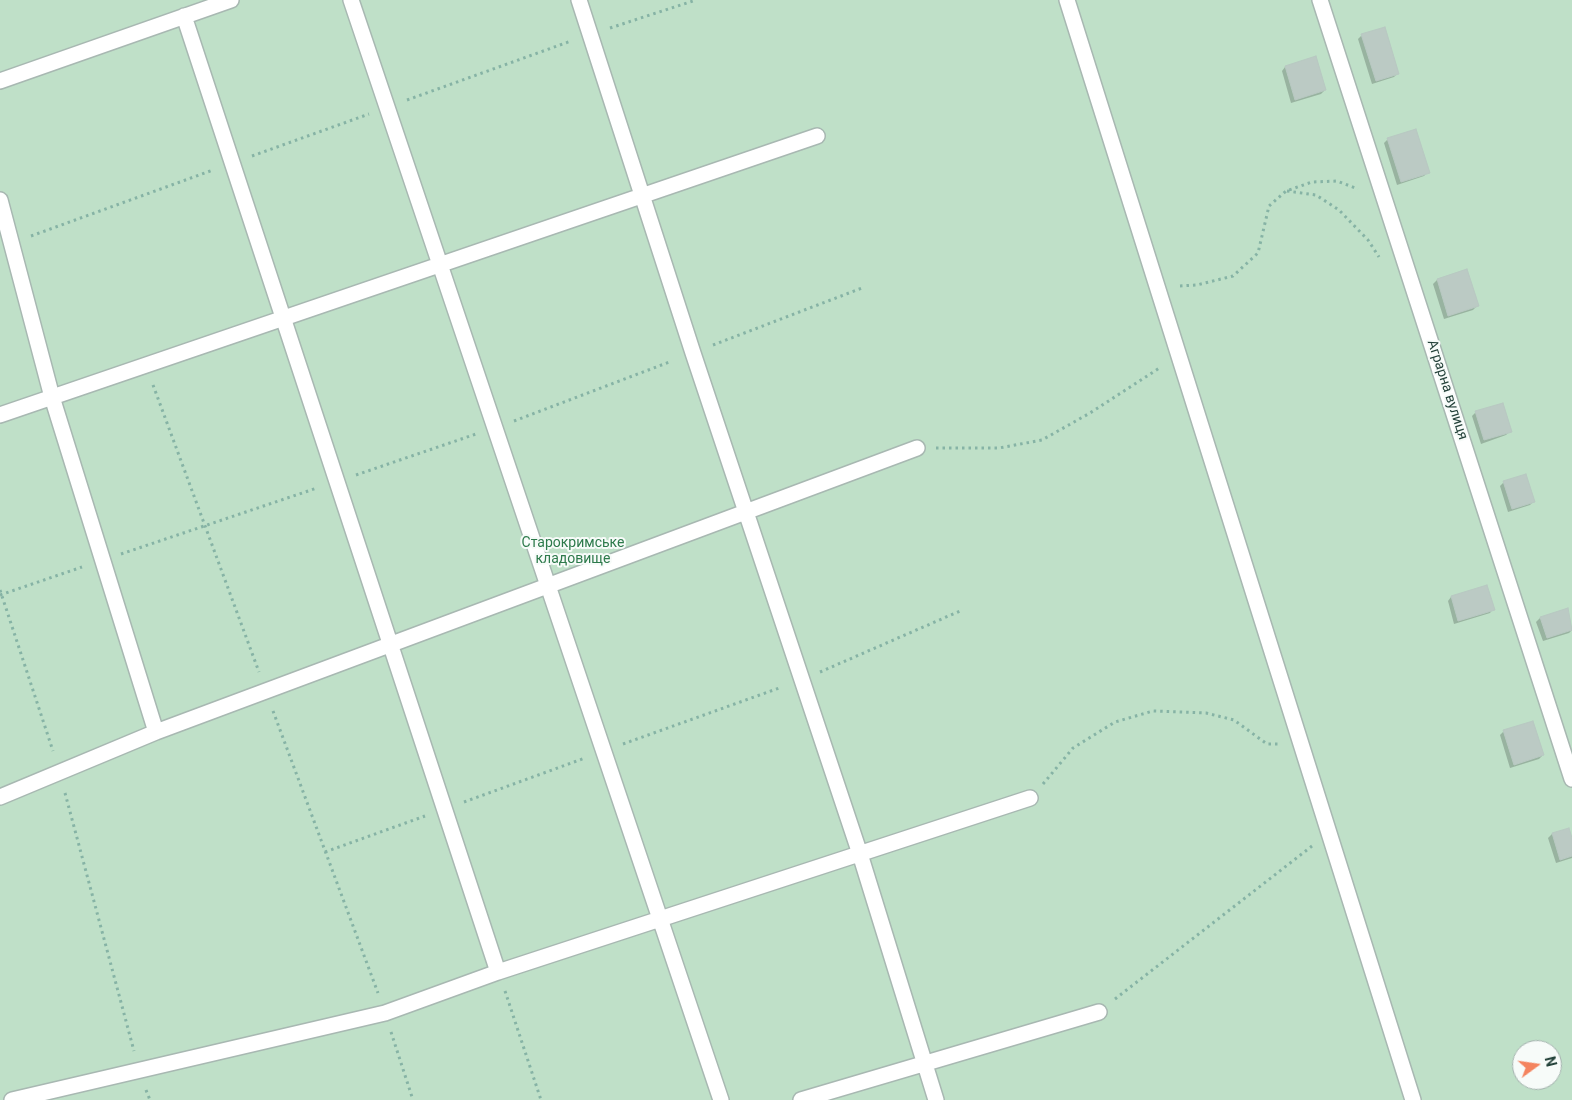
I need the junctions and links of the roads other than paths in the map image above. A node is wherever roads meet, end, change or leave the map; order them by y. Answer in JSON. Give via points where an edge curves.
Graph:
{"nodes":[{"id":1,"x":231,"y":0,"type":"edge"},
{"id":2,"x":350,"y":0,"type":"edge"},
{"id":3,"x":579,"y":0,"type":"edge"},
{"id":4,"x":1067,"y":0,"type":"edge"},
{"id":5,"x":1320,"y":0,"type":"edge"},
{"id":6,"x":184,"y":16,"type":"junction"},
{"id":7,"x":0,"y":81,"type":"edge"},
{"id":8,"x":817,"y":136,"type":"dead end"},
{"id":9,"x":644,"y":195,"type":"junction"},
{"id":10,"x":0,"y":200,"type":"edge"},
{"id":11,"x":439,"y":264,"type":"junction"},
{"id":12,"x":283,"y":318,"type":"junction"},
{"id":13,"x":52,"y":397,"type":"junction"},
{"id":14,"x":0,"y":416,"type":"edge"},
{"id":15,"x":917,"y":448,"type":"road end"},
{"id":16,"x":747,"y":512,"type":"junction"},
{"id":17,"x":548,"y":586,"type":"junction"},
{"id":18,"x":391,"y":644,"type":"junction"},
{"id":19,"x":156,"y":732,"type":"junction"},
{"id":20,"x":1572,"y":780,"type":"edge"},
{"id":21,"x":0,"y":797,"type":"edge"},
{"id":22,"x":1030,"y":798,"type":"road end"},
{"id":23,"x":860,"y":854,"type":"junction"},
{"id":24,"x":660,"y":919,"type":"junction"},
{"id":25,"x":498,"y":972,"type":"junction"},
{"id":26,"x":1098,"y":1012,"type":"road end"},
{"id":27,"x":924,"y":1063,"type":"junction"},
{"id":28,"x":12,"y":1100,"type":"edge"},
{"id":29,"x":721,"y":1100,"type":"edge"},
{"id":30,"x":801,"y":1100,"type":"edge"},
{"id":31,"x":936,"y":1100,"type":"edge"},
{"id":32,"x":1413,"y":1100,"type":"edge"}],
"edges":[{"from":1,"to":6,"type":"lane"},
{"from":2,"to":11,"type":"lane"},
{"from":3,"to":9,"type":"lane"},
{"from":4,"to":32,"type":"lane"},
{"from":5,"to":20,"type":"lane","name":"Аграрна вулиця"},
{"from":6,"to":7,"type":"lane"},
{"from":6,"to":12,"type":"lane"},
{"from":8,"to":9,"type":"lane"},
{"from":9,"to":11,"type":"lane"},
{"from":9,"to":16,"type":"lane"},
{"from":10,"to":13,"type":"lane"},
{"from":11,"to":12,"type":"lane"},
{"from":11,"to":17,"type":"lane"},
{"from":12,"to":13,"type":"lane"},
{"from":12,"to":18,"type":"lane"},
{"from":13,"to":14,"type":"lane"},
{"from":13,"to":19,"type":"lane"},
{"from":15,"to":16,"type":"lane"},
{"from":16,"to":17,"type":"lane"},
{"from":16,"to":23,"type":"lane"},
{"from":17,"to":18,"type":"lane"},
{"from":17,"to":24,"type":"lane"},
{"from":18,"to":19,"type":"lane"},
{"from":18,"to":25,"type":"lane"},
{"from":19,"to":21,"type":"lane"},
{"from":22,"to":23,"type":"lane"},
{"from":23,"to":24,"type":"lane"},
{"from":23,"to":27,"type":"lane"},
{"from":24,"to":25,"type":"lane"},
{"from":24,"to":29,"type":"lane"},
{"from":25,"to":28,"type":"lane","via":[[385,1013]]},
{"from":26,"to":27,"type":"lane"},
{"from":27,"to":30,"type":"lane"},
{"from":27,"to":31,"type":"lane"}]}
